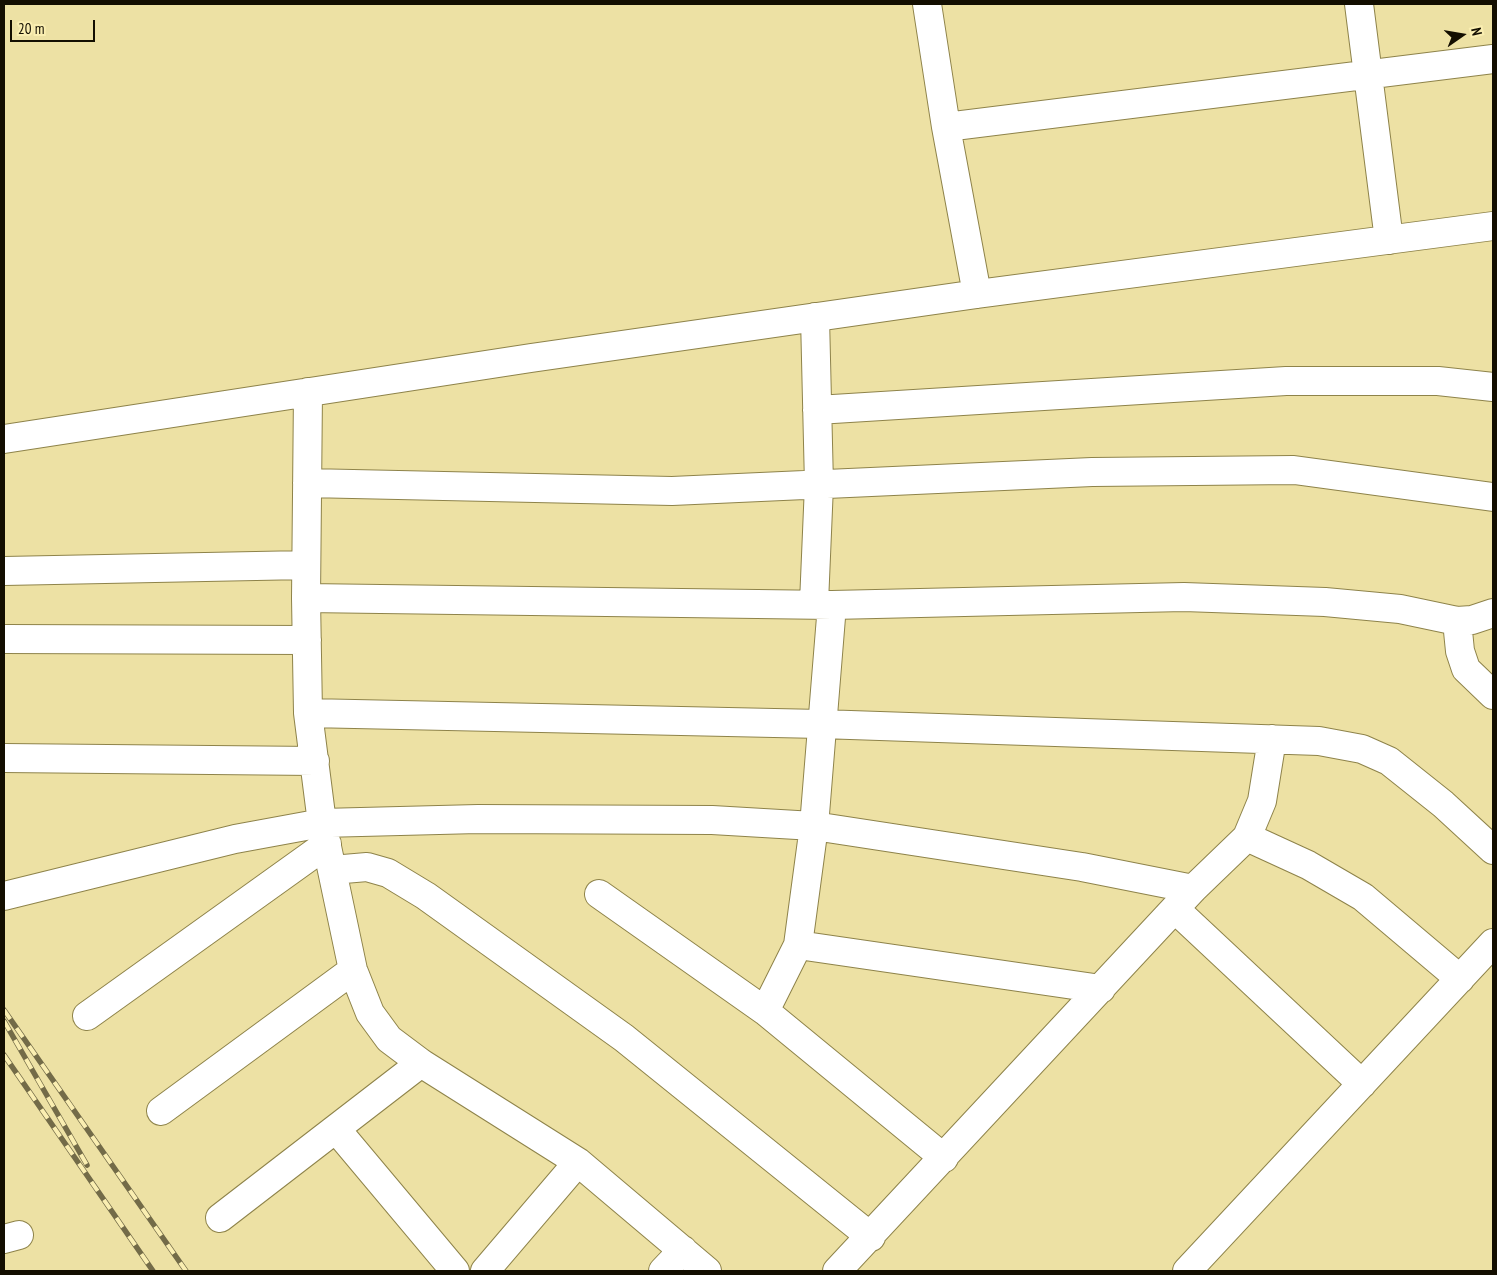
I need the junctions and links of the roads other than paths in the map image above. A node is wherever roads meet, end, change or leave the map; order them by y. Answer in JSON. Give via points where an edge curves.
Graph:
{"nodes":[{"id":1,"x":927,"y":4,"type":"edge"},
{"id":2,"x":1359,"y":4,"type":"edge"},
{"id":3,"x":1493,"y":59,"type":"edge"},
{"id":4,"x":1369,"y":74,"type":"junction"},
{"id":5,"x":946,"y":127,"type":"junction"},
{"id":6,"x":1493,"y":226,"type":"edge"},
{"id":7,"x":1389,"y":240,"type":"junction"},
{"id":8,"x":976,"y":294,"type":"junction"},
{"id":9,"x":815,"y":317,"type":"junction"},
{"id":10,"x":1493,"y":387,"type":"edge"},
{"id":11,"x":308,"y":392,"type":"junction"},
{"id":12,"x":817,"y":410,"type":"junction"},
{"id":13,"x":4,"y":439,"type":"edge"},
{"id":14,"x":307,"y":483,"type":"junction"},
{"id":15,"x":819,"y":485,"type":"junction"},
{"id":16,"x":1493,"y":497,"type":"edge"},
{"id":17,"x":306,"y":566,"type":"junction"},
{"id":18,"x":4,"y":572,"type":"edge"},
{"id":19,"x":306,"y":598,"type":"junction"},
{"id":20,"x":823,"y":604,"type":"junction"},
{"id":21,"x":1493,"y":613,"type":"edge"},
{"id":22,"x":1457,"y":622,"type":"junction"},
{"id":23,"x":4,"y":640,"type":"edge"},
{"id":24,"x":307,"y":640,"type":"junction"},
{"id":25,"x":1493,"y":695,"type":"edge"},
{"id":26,"x":308,"y":713,"type":"junction"},
{"id":27,"x":821,"y":724,"type":"junction"},
{"id":28,"x":1272,"y":739,"type":"junction"},
{"id":29,"x":4,"y":758,"type":"edge"},
{"id":30,"x":315,"y":761,"type":"junction"},
{"id":31,"x":814,"y":826,"type":"junction"},
{"id":32,"x":1246,"y":837,"type":"junction"},
{"id":33,"x":327,"y":845,"type":"junction"},
{"id":34,"x":1493,"y":850,"type":"edge"},
{"id":35,"x":599,"y":894,"type":"dead end"},
{"id":36,"x":4,"y":896,"type":"edge"},
{"id":37,"x":1184,"y":899,"type":"junction"},
{"id":38,"x":1493,"y":943,"type":"edge"},
{"id":39,"x":798,"y":945,"type":"junction"},
{"id":40,"x":353,"y":970,"type":"junction"},
{"id":41,"x":1460,"y":979,"type":"junction"},
{"id":42,"x":1101,"y":989,"type":"junction"},
{"id":43,"x":765,"y":1010,"type":"junction"},
{"id":44,"x":86,"y":1016,"type":"dead end"},
{"id":45,"x":421,"y":1063,"type":"junction"},
{"id":46,"x":1362,"y":1084,"type":"junction"},
{"id":47,"x":161,"y":1111,"type":"dead end"},
{"id":48,"x":336,"y":1129,"type":"junction"},
{"id":49,"x":944,"y":1158,"type":"junction"},
{"id":50,"x":578,"y":1162,"type":"junction"},
{"id":51,"x":220,"y":1218,"type":"dead end"},
{"id":52,"x":870,"y":1237,"type":"junction"},
{"id":53,"x":682,"y":1250,"type":"junction"},
{"id":54,"x":456,"y":1271,"type":"edge"},
{"id":55,"x":485,"y":1271,"type":"edge"},
{"id":56,"x":663,"y":1271,"type":"edge"},
{"id":57,"x":707,"y":1271,"type":"edge"},
{"id":58,"x":836,"y":1271,"type":"edge"},
{"id":59,"x":1187,"y":1271,"type":"edge"}],
"edges":[{"from":1,"to":5,"type":"street"},
{"from":2,"to":4,"type":"street"},
{"from":3,"to":4,"type":"street"},
{"from":4,"to":5,"type":"street"},
{"from":4,"to":7,"type":"street"},
{"from":5,"to":8,"type":"street"},
{"from":6,"to":7,"type":"street"},
{"from":7,"to":8,"type":"street"},
{"from":8,"to":9,"type":"street"},
{"from":9,"to":11,"type":"street"},
{"from":9,"to":12,"type":"street"},
{"from":10,"to":12,"type":"street","via":[[1438,381],[1286,381]]},
{"from":11,"to":13,"type":"street"},
{"from":11,"to":14,"type":"street"},
{"from":12,"to":15,"type":"street"},
{"from":14,"to":15,"type":"street","via":[[672,491]]},
{"from":14,"to":17,"type":"street"},
{"from":15,"to":16,"type":"street","via":[[1092,472],[1294,470]]},
{"from":15,"to":20,"type":"street"},
{"from":17,"to":18,"type":"street"},
{"from":17,"to":19,"type":"street"},
{"from":19,"to":20,"type":"street"},
{"from":19,"to":24,"type":"street"},
{"from":20,"to":22,"type":"street","via":[[1203,598],[1334,602],[1400,609]]},
{"from":20,"to":27,"type":"street"},
{"from":21,"to":22,"type":"street"},
{"from":22,"to":25,"type":"street","via":[[1466,670]]},
{"from":23,"to":24,"type":"street"},
{"from":24,"to":26,"type":"street"},
{"from":26,"to":27,"type":"street"},
{"from":26,"to":30,"type":"street"},
{"from":27,"to":28,"type":"street"},
{"from":27,"to":31,"type":"street"},
{"from":28,"to":32,"type":"street","via":[[1262,801]]},
{"from":28,"to":34,"type":"street","via":[[1319,740],[1362,749],[1389,761]]},
{"from":29,"to":30,"type":"street"},
{"from":30,"to":33,"type":"street"},
{"from":31,"to":33,"type":"street","via":[[712,820],[478,819]]},
{"from":31,"to":37,"type":"street","via":[[1082,867]]},
{"from":31,"to":39,"type":"street"},
{"from":32,"to":37,"type":"street"},
{"from":32,"to":41,"type":"street","via":[[1308,865],[1363,897]]},
{"from":33,"to":36,"type":"street","via":[[235,839]]},
{"from":33,"to":40,"type":"street"},
{"from":33,"to":44,"type":"street"},
{"from":33,"to":52,"type":"street","via":[[367,867],[388,873],[426,896],[624,1038]]},
{"from":35,"to":43,"type":"street"},
{"from":37,"to":42,"type":"street"},
{"from":37,"to":46,"type":"street"},
{"from":38,"to":41,"type":"street"},
{"from":39,"to":42,"type":"street"},
{"from":39,"to":43,"type":"street"},
{"from":40,"to":45,"type":"street","via":[[370,1013],[389,1039]]},
{"from":40,"to":47,"type":"street"},
{"from":41,"to":46,"type":"street"},
{"from":42,"to":49,"type":"street"},
{"from":43,"to":49,"type":"street"},
{"from":45,"to":48,"type":"street"},
{"from":45,"to":50,"type":"street"},
{"from":46,"to":59,"type":"street"},
{"from":48,"to":51,"type":"street"},
{"from":48,"to":54,"type":"street"},
{"from":49,"to":52,"type":"street"},
{"from":50,"to":53,"type":"street"},
{"from":50,"to":55,"type":"street"},
{"from":52,"to":58,"type":"street"},
{"from":53,"to":56,"type":"street"},
{"from":53,"to":57,"type":"street"}]}
